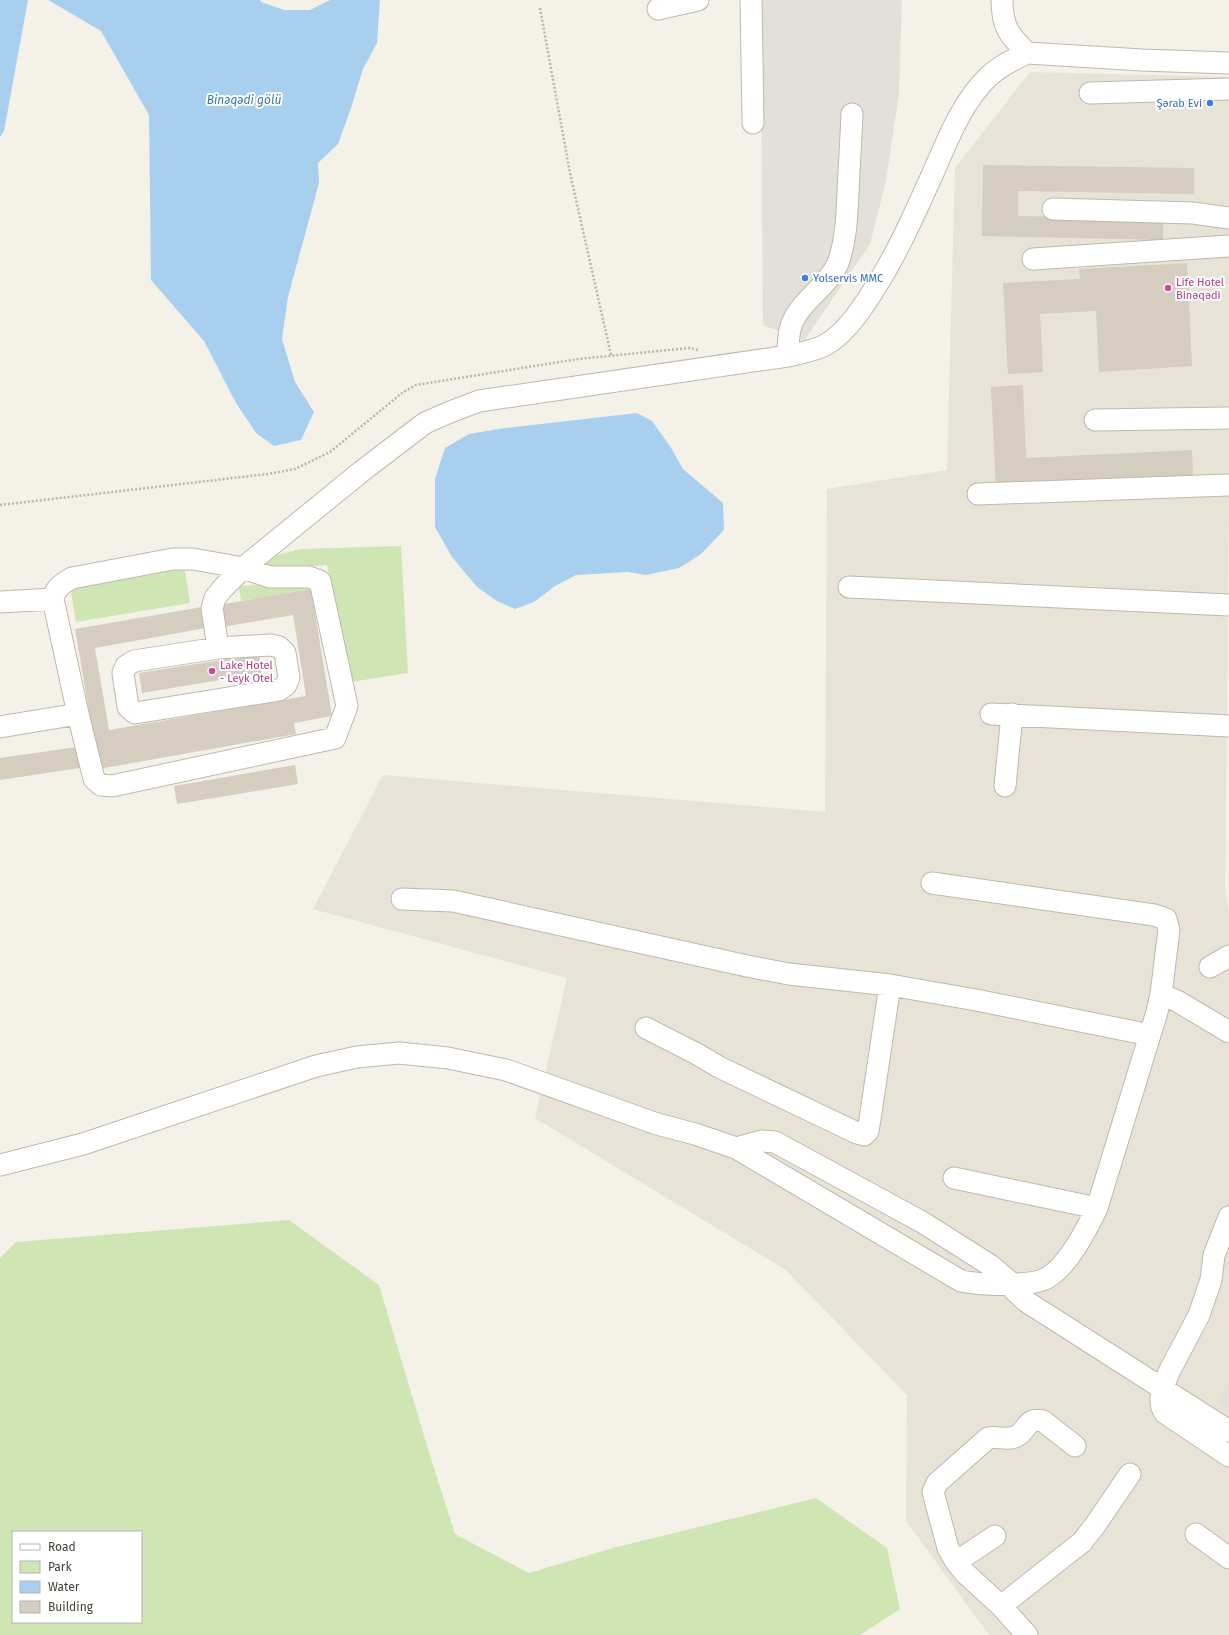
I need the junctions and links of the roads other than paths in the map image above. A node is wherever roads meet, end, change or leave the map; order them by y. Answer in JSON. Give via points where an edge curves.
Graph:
{"nodes":[{"id":1,"x":698,"y":0,"type":"edge"},
{"id":2,"x":751,"y":0,"type":"edge"},
{"id":3,"x":1002,"y":0,"type":"edge"},
{"id":4,"x":658,"y":8,"type":"dead end"},
{"id":5,"x":1027,"y":53,"type":"junction"},
{"id":6,"x":1229,"y":63,"type":"edge"},
{"id":7,"x":1229,"y":89,"type":"edge"},
{"id":8,"x":1090,"y":93,"type":"dead end"},
{"id":9,"x":852,"y":114,"type":"dead end"},
{"id":10,"x":753,"y":124,"type":"dead end"},
{"id":11,"x":1053,"y":209,"type":"dead end"},
{"id":12,"x":1229,"y":218,"type":"edge"},
{"id":13,"x":1229,"y":246,"type":"edge"},
{"id":14,"x":1033,"y":259,"type":"dead end"},
{"id":15,"x":788,"y":356,"type":"junction"},
{"id":16,"x":1229,"y":418,"type":"edge"},
{"id":17,"x":1095,"y":420,"type":"dead end"},
{"id":18,"x":1229,"y":485,"type":"edge"},
{"id":19,"x":978,"y":494,"type":"dead end"},
{"id":20,"x":243,"y":568,"type":"junction"},
{"id":21,"x":849,"y":587,"type":"dead end"},
{"id":22,"x":53,"y":599,"type":"junction"},
{"id":23,"x":0,"y":602,"type":"edge"},
{"id":24,"x":1229,"y":605,"type":"edge"},
{"id":25,"x":218,"y":648,"type":"junction"},
{"id":26,"x":78,"y":714,"type":"junction"},
{"id":27,"x":991,"y":714,"type":"dead end"},
{"id":28,"x":1012,"y":714,"type":"junction"},
{"id":29,"x":1229,"y":726,"type":"edge"},
{"id":30,"x":0,"y":727,"type":"edge"},
{"id":31,"x":1005,"y":786,"type":"dead end"},
{"id":32,"x":932,"y":883,"type":"dead end"},
{"id":33,"x":402,"y":899,"type":"dead end"},
{"id":34,"x":1229,"y":956,"type":"edge"},
{"id":35,"x":1210,"y":967,"type":"dead end"},
{"id":36,"x":890,"y":985,"type":"junction"},
{"id":37,"x":1161,"y":994,"type":"junction"},
{"id":38,"x":646,"y":1028,"type":"dead end"},
{"id":39,"x":1229,"y":1032,"type":"edge"},
{"id":40,"x":1150,"y":1035,"type":"junction"},
{"id":41,"x":736,"y":1148,"type":"junction"},
{"id":42,"x":0,"y":1164,"type":"edge"},
{"id":43,"x":954,"y":1178,"type":"dead end"},
{"id":44,"x":1097,"y":1208,"type":"junction"},
{"id":45,"x":1229,"y":1217,"type":"edge"},
{"id":46,"x":1011,"y":1284,"type":"junction"},
{"id":47,"x":1163,"y":1389,"type":"junction"},
{"id":48,"x":1229,"y":1431,"type":"edge"},
{"id":49,"x":1075,"y":1446,"type":"dead end"},
{"id":50,"x":1229,"y":1456,"type":"edge"},
{"id":51,"x":1130,"y":1474,"type":"dead end"},
{"id":52,"x":1196,"y":1534,"type":"dead end"},
{"id":53,"x":995,"y":1536,"type":"dead end"},
{"id":54,"x":1229,"y":1558,"type":"edge"},
{"id":55,"x":956,"y":1562,"type":"junction"},
{"id":56,"x":1001,"y":1606,"type":"junction"},
{"id":57,"x":1027,"y":1635,"type":"edge"}],
"edges":[{"from":1,"to":4,"type":"street"},
{"from":2,"to":10,"type":"street"},
{"from":3,"to":5,"type":"street","via":[[1002,14],[1010,35]]},
{"from":5,"to":6,"type":"street"},
{"from":5,"to":15,"type":"street","via":[[1002,65],[971,98],[952,130],[903,239],[864,307],[825,345],[809,352]]},
{"from":7,"to":8,"type":"street"},
{"from":9,"to":15,"type":"street","via":[[847,216],[842,249],[831,277],[803,306],[792,324],[788,338]]},
{"from":11,"to":12,"type":"street","via":[[1193,213]]},
{"from":13,"to":14,"type":"street"},
{"from":15,"to":20,"type":"street","via":[[479,401],[450,412],[425,424],[362,471]]},
{"from":16,"to":17,"type":"street"},
{"from":18,"to":19,"type":"street"},
{"from":20,"to":22,"type":"street","via":[[193,559],[174,559],[72,578],[60,585],[54,592]]},
{"from":20,"to":25,"type":"street","via":[[215,598],[212,608]]},
{"from":20,"to":26,"type":"street","via":[[270,577],[309,577],[320,581],[346,706],[335,738],[112,786],[101,785],[94,779]]},
{"from":21,"to":24,"type":"street"},
{"from":22,"to":23,"type":"street"},
{"from":22,"to":26,"type":"street"},
{"from":25,"to":25,"type":"street","via":[[134,661],[126,666],[123,673],[128,707],[135,714],[279,690],[286,685],[288,677],[285,653],[279,647]]},
{"from":26,"to":30,"type":"street"},
{"from":27,"to":28,"type":"street"},
{"from":28,"to":29,"type":"street"},
{"from":28,"to":31,"type":"street"},
{"from":32,"to":37,"type":"street","via":[[1154,915],[1166,919],[1169,930]]},
{"from":33,"to":36,"type":"street","via":[[453,901],[732,963],[782,972]]},
{"from":34,"to":35,"type":"street"},
{"from":36,"to":38,"type":"street","via":[[868,1131],[864,1135],[809,1112]]},
{"from":36,"to":40,"type":"street"},
{"from":37,"to":39,"type":"street"},
{"from":37,"to":40,"type":"street"},
{"from":40,"to":44,"type":"street"},
{"from":41,"to":42,"type":"street","via":[[657,1124],[506,1070],[448,1058],[400,1053],[357,1057],[316,1066],[83,1144]]},
{"from":41,"to":46,"type":"street","via":[[961,1282]]},
{"from":41,"to":46,"type":"street","via":[[775,1142],[922,1222],[990,1265]]},
{"from":43,"to":44,"type":"street"},
{"from":44,"to":46,"type":"street","via":[[1066,1260],[1047,1278]]},
{"from":45,"to":47,"type":"street","via":[[1214,1256],[1211,1280],[1199,1316],[1170,1370]]},
{"from":46,"to":47,"type":"street","via":[[1027,1302]]},
{"from":47,"to":48,"type":"street"},
{"from":47,"to":50,"type":"street","via":[[1160,1402],[1165,1413]]},
{"from":49,"to":55,"type":"street","via":[[1043,1421],[1036,1419],[1016,1436],[988,1438],[936,1483],[933,1492],[948,1548]]},
{"from":51,"to":56,"type":"street","via":[[1082,1542]]},
{"from":52,"to":54,"type":"street"},
{"from":53,"to":55,"type":"street"},
{"from":55,"to":56,"type":"street"},
{"from":56,"to":57,"type":"street"}]}
